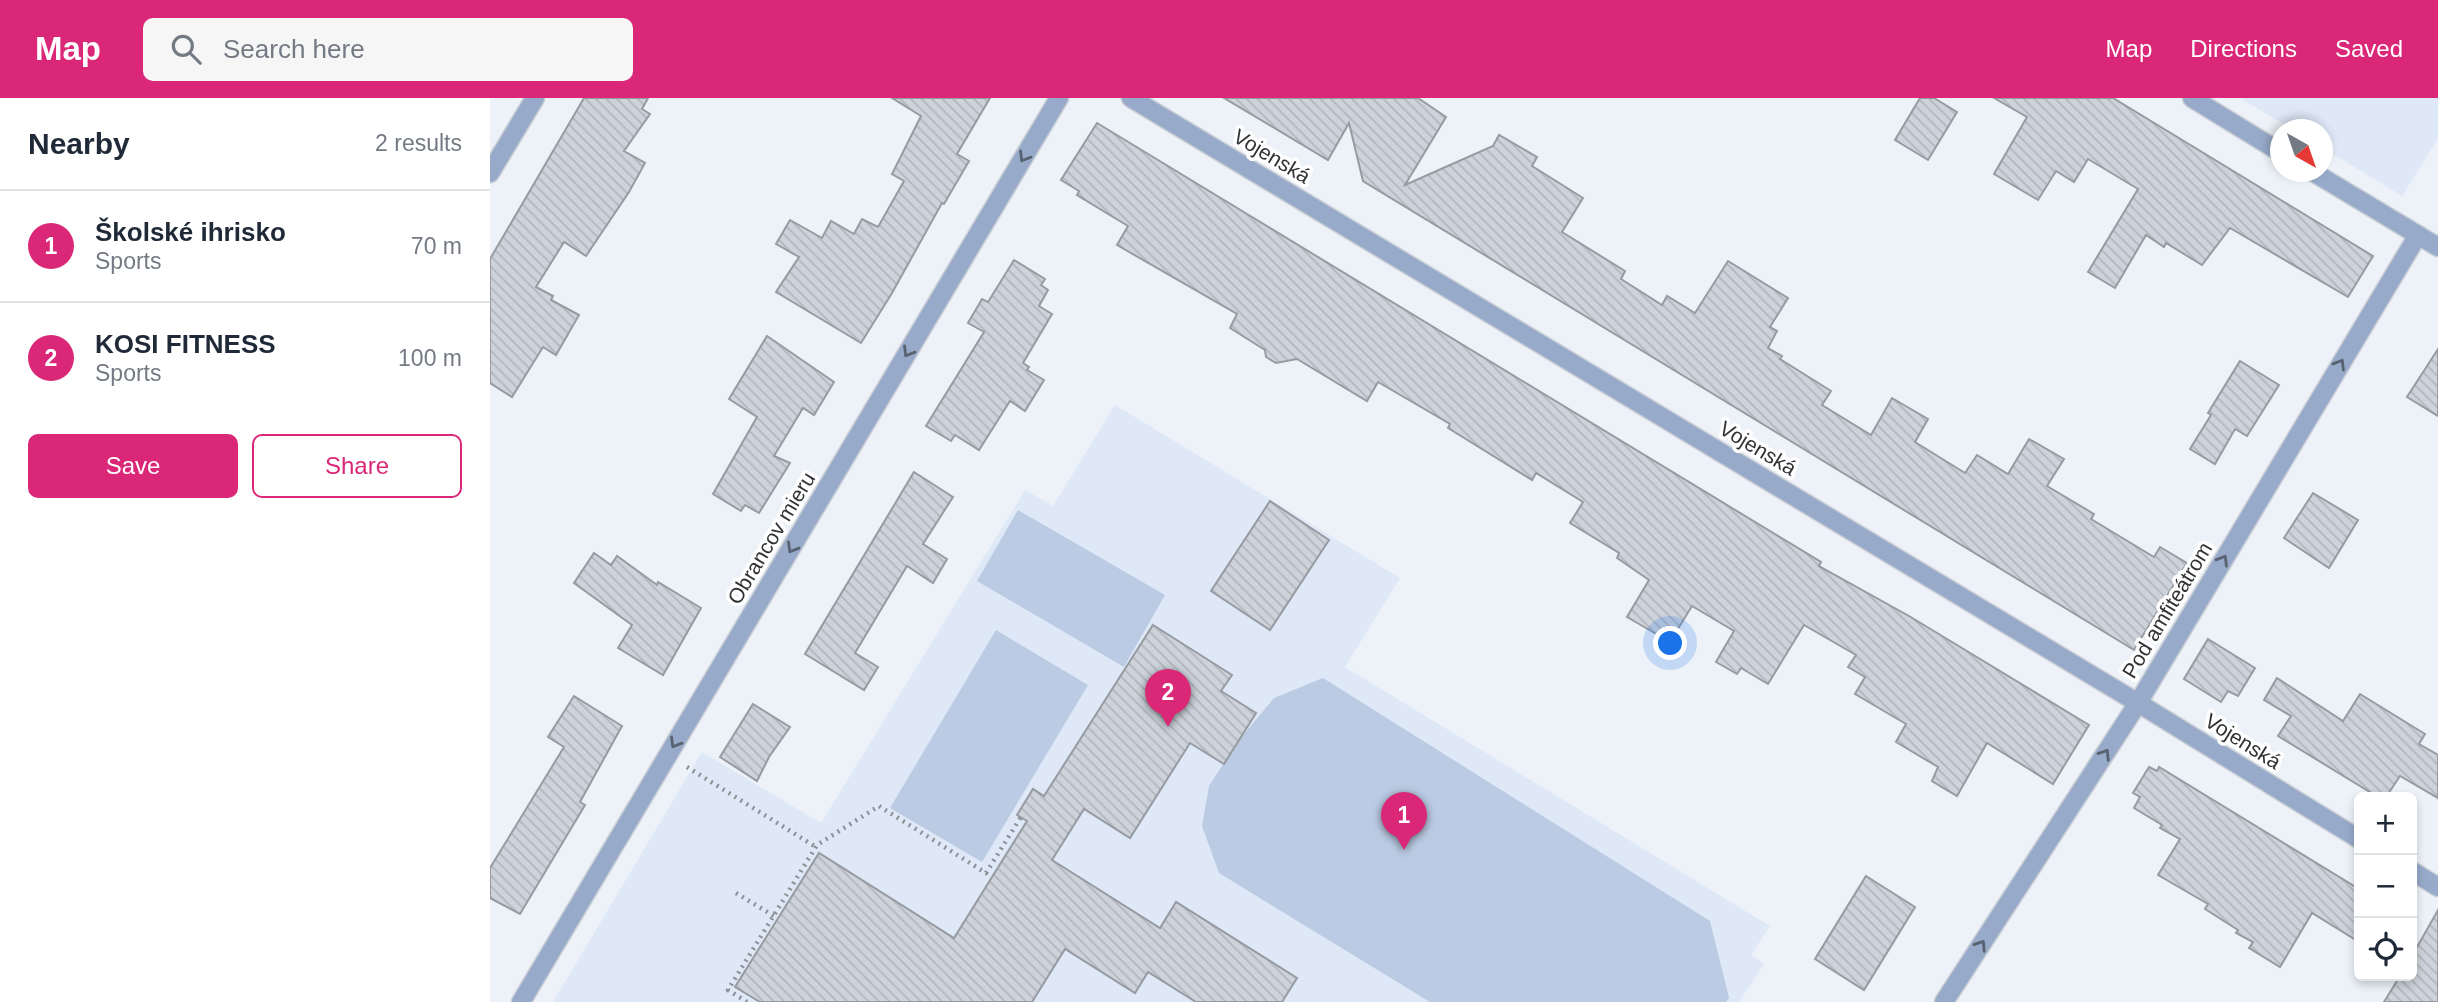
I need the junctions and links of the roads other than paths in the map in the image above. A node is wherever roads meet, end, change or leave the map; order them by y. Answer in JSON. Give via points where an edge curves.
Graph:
{"nodes":[{"id":1,"x":535,"y":98,"type":"edge"},
{"id":2,"x":1059,"y":98,"type":"edge"},
{"id":3,"x":1132,"y":98,"type":"edge"},
{"id":4,"x":2192,"y":98,"type":"edge"},
{"id":5,"x":2270,"y":146,"type":"edge"},
{"id":6,"x":490,"y":173,"type":"edge"},
{"id":7,"x":2330,"y":182,"type":"edge"},
{"id":8,"x":2417,"y":235,"type":"junction"},
{"id":9,"x":2438,"y":247,"type":"edge"},
{"id":10,"x":2138,"y":703,"type":"junction"},
{"id":11,"x":2354,"y":836,"type":"edge"},
{"id":12,"x":2417,"y":874,"type":"edge"},
{"id":13,"x":2438,"y":887,"type":"edge"},
{"id":14,"x":521,"y":1002,"type":"edge"},
{"id":15,"x":1944,"y":1002,"type":"edge"}],
"edges":[{"from":1,"to":6,"type":"street"},
{"from":2,"to":14,"type":"street","name":"Obrancov mieru","one_way":true},
{"from":3,"to":10,"type":"street","name":"Vojenská"},
{"from":4,"to":5,"type":"street"},
{"from":7,"to":8,"type":"street"},
{"from":8,"to":9,"type":"street"},
{"from":10,"to":8,"type":"street","name":"Pod amfiteátrom","one_way":true},
{"from":10,"to":11,"type":"street","name":"Vojenská"},
{"from":15,"to":10,"type":"street","name":"Pod amfiteátrom","one_way":true},
{"from":12,"to":13,"type":"street"}]}
